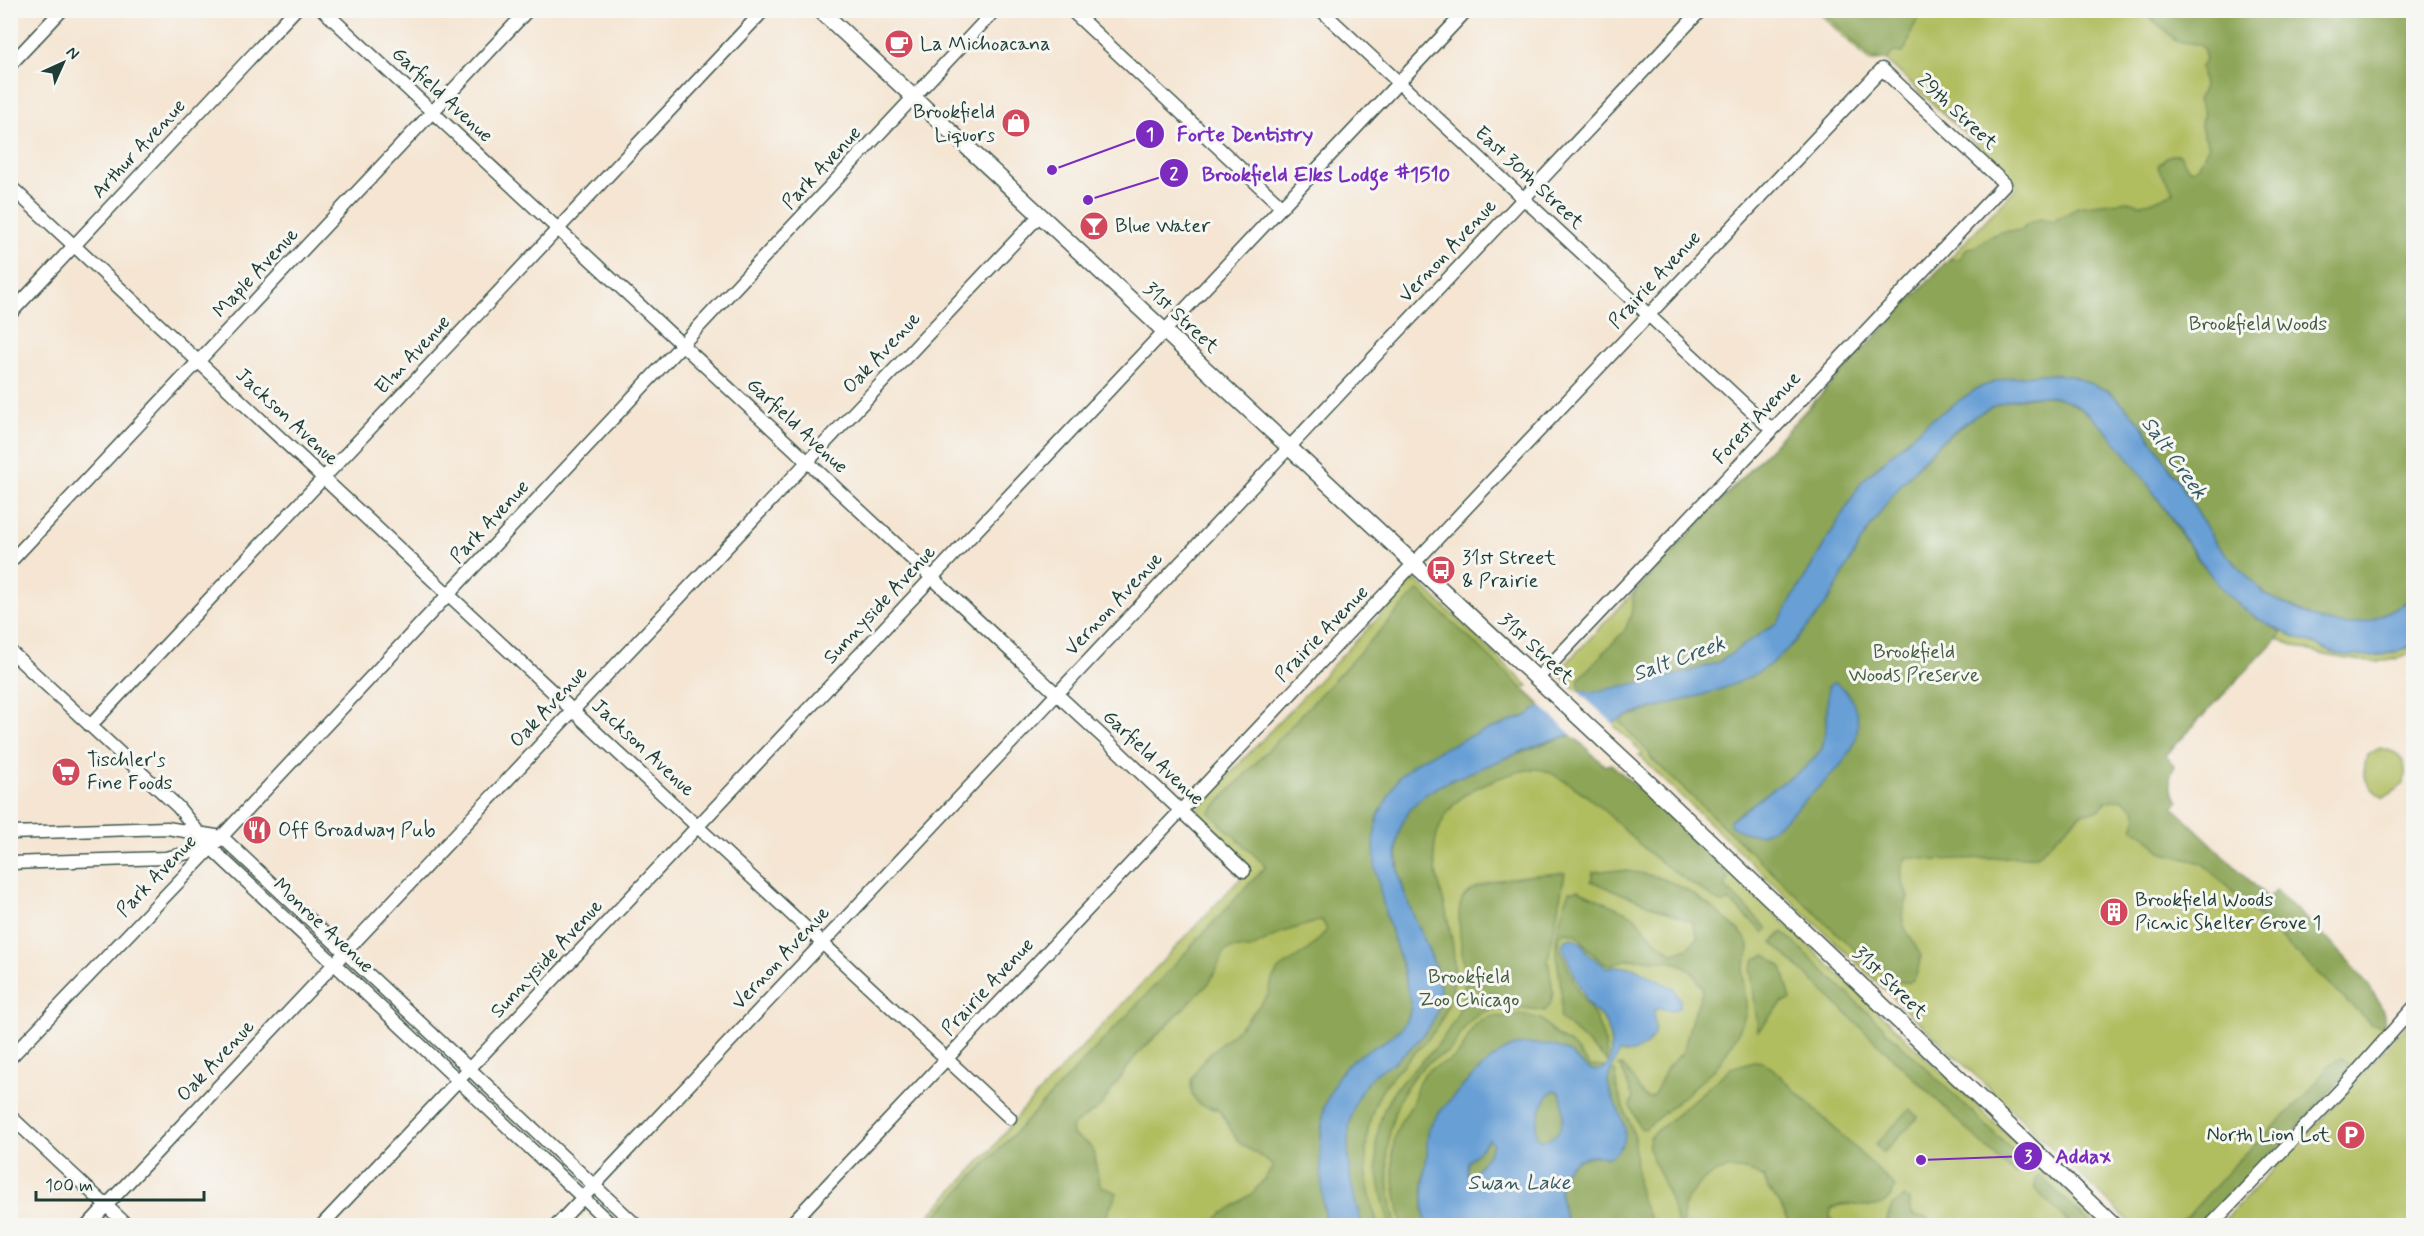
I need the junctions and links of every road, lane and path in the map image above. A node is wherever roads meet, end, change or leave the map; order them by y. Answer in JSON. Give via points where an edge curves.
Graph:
{"nodes":[{"id":1,"x":62,"y":10,"type":"edge"},
{"id":2,"x":295,"y":10,"type":"edge"},
{"id":3,"x":323,"y":10,"type":"edge"},
{"id":4,"x":528,"y":10,"type":"edge"},
{"id":5,"x":764,"y":10,"type":"edge"},
{"id":6,"x":820,"y":10,"type":"edge"},
{"id":7,"x":995,"y":10,"type":"edge"},
{"id":8,"x":1071,"y":10,"type":"edge"},
{"id":9,"x":1321,"y":10,"type":"edge"},
{"id":10,"x":1467,"y":10,"type":"edge"},
{"id":11,"x":1701,"y":10,"type":"edge"},
{"id":12,"x":10,"y":64,"type":"edge"},
{"id":13,"x":1882,"y":69,"type":"joint"},
{"id":14,"x":1399,"y":84,"type":"junction"},
{"id":15,"x":914,"y":99,"type":"junction"},
{"id":16,"x":432,"y":113,"type":"junction"},
{"id":17,"x":2005,"y":184,"type":"joint"},
{"id":18,"x":10,"y":186,"type":"edge"},
{"id":19,"x":1523,"y":199,"type":"junction"},
{"id":20,"x":1282,"y":207,"type":"junction"},
{"id":21,"x":1040,"y":216,"type":"junction"},
{"id":22,"x":558,"y":229,"type":"junction"},
{"id":23,"x":74,"y":246,"type":"junction"},
{"id":24,"x":10,"y":314,"type":"edge"},
{"id":25,"x":1648,"y":315,"type":"junction"},
{"id":26,"x":1164,"y":331,"type":"junction"},
{"id":27,"x":682,"y":346,"type":"junction"},
{"id":28,"x":199,"y":362,"type":"junction"},
{"id":29,"x":1772,"y":430,"type":"junction"},
{"id":30,"x":1289,"y":448,"type":"junction"},
{"id":31,"x":807,"y":461,"type":"junction"},
{"id":32,"x":324,"y":477,"type":"junction"},
{"id":33,"x":10,"y":562,"type":"edge"},
{"id":34,"x":1414,"y":565,"type":"junction"},
{"id":35,"x":932,"y":578,"type":"junction"},
{"id":36,"x":449,"y":593,"type":"junction"},
{"id":37,"x":10,"y":651,"type":"edge"},
{"id":38,"x":1537,"y":679,"type":"junction"},
{"id":39,"x":1056,"y":694,"type":"junction"},
{"id":40,"x":573,"y":710,"type":"junction"},
{"id":41,"x":90,"y":726,"type":"junction"},
{"id":42,"x":1181,"y":811,"type":"junction"},
{"id":43,"x":698,"y":826,"type":"junction"},
{"id":44,"x":10,"y":832,"type":"edge"},
{"id":45,"x":196,"y":832,"type":"junction"},
{"id":46,"x":222,"y":837,"type":"junction"},
{"id":47,"x":211,"y":848,"type":"junction"},
{"id":48,"x":10,"y":863,"type":"edge"},
{"id":49,"x":1244,"y":871,"type":"dead end"},
{"id":50,"x":822,"y":943,"type":"junction"},
{"id":51,"x":345,"y":953,"type":"junction"},
{"id":52,"x":334,"y":964,"type":"junction"},
{"id":53,"x":2414,"y":1007,"type":"edge"},
{"id":54,"x":10,"y":1058,"type":"edge"},
{"id":55,"x":947,"y":1059,"type":"junction"},
{"id":56,"x":470,"y":1069,"type":"junction"},
{"id":57,"x":459,"y":1080,"type":"junction"},
{"id":58,"x":10,"y":1116,"type":"edge"},
{"id":59,"x":1010,"y":1118,"type":"dead end"},
{"id":60,"x":594,"y":1185,"type":"junction"},
{"id":61,"x":583,"y":1197,"type":"junction"},
{"id":62,"x":106,"y":1205,"type":"junction"},
{"id":63,"x":87,"y":1226,"type":"edge"},
{"id":64,"x":128,"y":1226,"type":"edge"},
{"id":65,"x":321,"y":1226,"type":"edge"},
{"id":66,"x":556,"y":1226,"type":"edge"},
{"id":67,"x":613,"y":1226,"type":"edge"},
{"id":68,"x":637,"y":1226,"type":"edge"},
{"id":69,"x":789,"y":1226,"type":"edge"},
{"id":70,"x":2114,"y":1226,"type":"edge"},
{"id":71,"x":2210,"y":1226,"type":"edge"}],
"edges":[{"from":1,"to":12,"type":"street"},
{"from":2,"to":23,"type":"street","name":"Arthur Avenue"},
{"from":3,"to":16,"type":"street","name":"Garfield Avenue"},
{"from":4,"to":16,"type":"street","name":"Maple Avenue"},
{"from":5,"to":22,"type":"street","name":"Elm Avenue"},
{"from":6,"to":15,"type":"main road","name":"31st Street"},
{"from":7,"to":15,"type":"street","name":"Park Avenue"},
{"from":8,"to":20,"type":"street"},
{"from":9,"to":14,"type":"street","name":"East 30th Street"},
{"from":10,"to":14,"type":"street","name":"Sunnyside Avenue"},
{"from":11,"to":19,"type":"street","name":"Vernon Avenue"},
{"from":13,"to":17,"type":"street","name":"29th Street"},
{"from":13,"to":25,"type":"street","name":"Prairie Avenue"},
{"from":14,"to":19,"type":"street","name":"East 30th Street"},
{"from":14,"to":20,"type":"street","name":"Sunnyside Avenue"},
{"from":15,"to":21,"type":"main road","name":"31st Street"},
{"from":15,"to":27,"type":"street","name":"Park Avenue"},
{"from":16,"to":22,"type":"street","name":"Garfield Avenue"},
{"from":16,"to":28,"type":"street","name":"Maple Avenue"},
{"from":17,"to":29,"type":"street","name":"Forest Avenue"},
{"from":18,"to":23,"type":"street","name":"Jackson Avenue"},
{"from":19,"to":25,"type":"street","name":"East 30th Street"},
{"from":19,"to":30,"type":"street","name":"Vernon Avenue"},
{"from":20,"to":26,"type":"street","name":"Sunnyside Avenue"},
{"from":21,"to":26,"type":"main road","name":"31st Street"},
{"from":21,"to":31,"type":"street","name":"Oak Avenue"},
{"from":22,"to":27,"type":"street","name":"Garfield Avenue"},
{"from":22,"to":32,"type":"street","name":"Elm Avenue"},
{"from":23,"to":24,"type":"street","name":"Arthur Avenue"},
{"from":23,"to":28,"type":"street","name":"Jackson Avenue"},
{"from":25,"to":29,"type":"street","name":"East 30th Street"},
{"from":25,"to":34,"type":"street","name":"Prairie Avenue"},
{"from":26,"to":30,"type":"main road","name":"31st Street"},
{"from":26,"to":35,"type":"street","name":"Sunnyside Avenue"},
{"from":27,"to":31,"type":"street","name":"Garfield Avenue"},
{"from":27,"to":36,"type":"street","name":"Park Avenue"},
{"from":28,"to":32,"type":"street","name":"Jackson Avenue"},
{"from":28,"to":33,"type":"street","name":"Maple Avenue"},
{"from":29,"to":38,"type":"street","name":"Forest Avenue"},
{"from":30,"to":34,"type":"main road","name":"31st Street"},
{"from":30,"to":39,"type":"street","name":"Vernon Avenue"},
{"from":31,"to":35,"type":"street","name":"Garfield Avenue"},
{"from":31,"to":40,"type":"street","name":"Oak Avenue"},
{"from":32,"to":36,"type":"street","name":"Jackson Avenue"},
{"from":32,"to":41,"type":"street","name":"Elm Avenue"},
{"from":34,"to":38,"type":"main road","name":"31st Street"},
{"from":34,"to":42,"type":"street","name":"Prairie Avenue"},
{"from":35,"to":39,"type":"street","name":"Garfield Avenue"},
{"from":35,"to":43,"type":"street","name":"Sunnyside Avenue"},
{"from":36,"to":40,"type":"street","name":"Jackson Avenue"},
{"from":36,"to":46,"type":"street","name":"Park Avenue"},
{"from":37,"to":41,"type":"street","name":"Monroe Avenue"},
{"from":38,"to":70,"type":"main road","name":"31st Street"},
{"from":39,"to":42,"type":"street","name":"Garfield Avenue"},
{"from":39,"to":50,"type":"street","name":"Vernon Avenue"},
{"from":40,"to":43,"type":"street","name":"Jackson Avenue"},
{"from":40,"to":51,"type":"street","name":"Oak Avenue"},
{"from":41,"to":45,"type":"street","name":"Monroe Avenue","via":[[178,807]]},
{"from":42,"to":49,"type":"street","name":"Garfield Avenue"},
{"from":42,"to":55,"type":"street","name":"Prairie Avenue"},
{"from":43,"to":50,"type":"street","name":"Jackson Avenue"},
{"from":43,"to":56,"type":"street","name":"Sunnyside Avenue"},
{"from":44,"to":45,"type":"street","via":[[167,828]]},
{"from":45,"to":46,"type":"street"},
{"from":45,"to":47,"type":"street","name":"Monroe Avenue"},
{"from":46,"to":47,"type":"street","name":"Park Avenue"},
{"from":46,"to":51,"type":"street","name":"Monroe Avenue"},
{"from":47,"to":48,"type":"street","via":[[165,858]]},
{"from":47,"to":52,"type":"street","name":"Monroe Avenue"},
{"from":47,"to":54,"type":"street","name":"Park Avenue"},
{"from":50,"to":55,"type":"street","name":"Jackson Avenue"},
{"from":50,"to":60,"type":"street","name":"Vernon Avenue"},
{"from":51,"to":52,"type":"street","name":"Oak Avenue"},
{"from":51,"to":56,"type":"street","name":"Monroe Avenue"},
{"from":52,"to":57,"type":"street","name":"Monroe Avenue"},
{"from":52,"to":62,"type":"street","name":"Oak Avenue"},
{"from":53,"to":71,"type":"street"},
{"from":55,"to":59,"type":"street","name":"Jackson Avenue"},
{"from":55,"to":69,"type":"street","name":"Prairie Avenue"},
{"from":56,"to":57,"type":"street","name":"Sunnyside Avenue"},
{"from":56,"to":60,"type":"street","name":"Monroe Avenue"},
{"from":57,"to":61,"type":"street","name":"Monroe Avenue"},
{"from":57,"to":65,"type":"street","name":"Sunnyside Avenue"},
{"from":58,"to":62,"type":"street"},
{"from":60,"to":61,"type":"street","name":"Vernon Avenue"},
{"from":60,"to":68,"type":"street","name":"Monroe Avenue"},
{"from":61,"to":66,"type":"street","name":"Vernon Avenue"},
{"from":61,"to":67,"type":"street","name":"Monroe Avenue"},
{"from":62,"to":63,"type":"street","name":"Oak Avenue"},
{"from":62,"to":64,"type":"street"}]}
